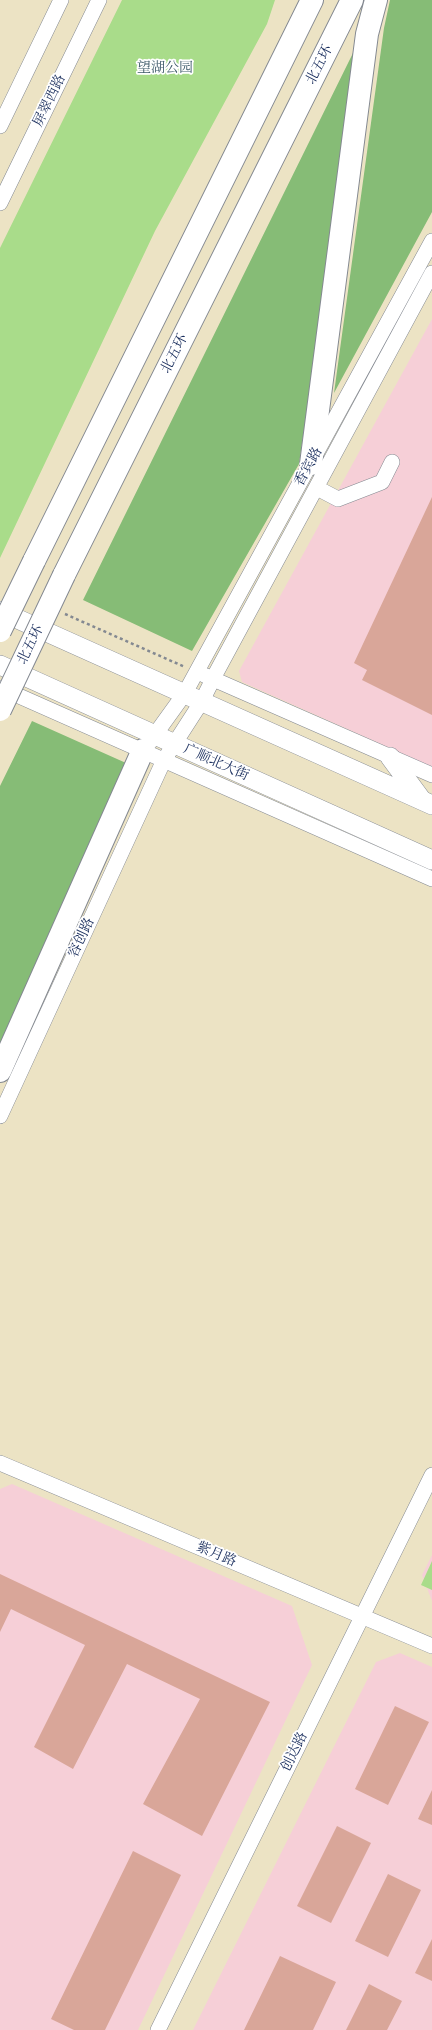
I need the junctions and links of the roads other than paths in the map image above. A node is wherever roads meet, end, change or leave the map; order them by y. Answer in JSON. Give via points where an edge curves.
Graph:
{"nodes":[{"id":1,"x":61,"y":0,"type":"edge"},
{"id":2,"x":99,"y":0,"type":"edge"},
{"id":3,"x":312,"y":0,"type":"edge"},
{"id":4,"x":352,"y":0,"type":"edge"},
{"id":5,"x":376,"y":0,"type":"edge"},
{"id":6,"x":0,"y":126,"type":"edge"},
{"id":7,"x":0,"y":203,"type":"edge"},
{"id":8,"x":432,"y":241,"type":"edge"},
{"id":9,"x":432,"y":274,"type":"edge"},
{"id":10,"x":392,"y":462,"type":"dead end"},
{"id":11,"x":311,"y":464,"type":"junction"},
{"id":12,"x":317,"y":488,"type":"junction"},
{"id":13,"x":0,"y":611,"type":"edge"},
{"id":14,"x":0,"y":631,"type":"edge"},
{"id":15,"x":0,"y":665,"type":"edge"},
{"id":16,"x":196,"y":672,"type":"junction"},
{"id":17,"x":212,"y":679,"type":"junction"},
{"id":18,"x":0,"y":687,"type":"edge"},
{"id":19,"x":194,"y":697,"type":"junction"},
{"id":20,"x":0,"y":710,"type":"edge"},
{"id":21,"x":149,"y":743,"type":"junction"},
{"id":22,"x":169,"y":752,"type":"junction"},
{"id":23,"x":390,"y":757,"type":"junction"},
{"id":24,"x":432,"y":775,"type":"edge"},
{"id":25,"x":427,"y":802,"type":"edge"},
{"id":26,"x":432,"y":860,"type":"edge"},
{"id":27,"x":432,"y":879,"type":"edge"},
{"id":28,"x":0,"y":1070,"type":"edge"},
{"id":29,"x":0,"y":1116,"type":"edge"},
{"id":30,"x":0,"y":1463,"type":"edge"},
{"id":31,"x":432,"y":1475,"type":"edge"},
{"id":32,"x":361,"y":1617,"type":"junction"},
{"id":33,"x":432,"y":1646,"type":"edge"},
{"id":34,"x":158,"y":2030,"type":"edge"}],
"edges":[{"from":1,"to":6,"type":"street"},
{"from":2,"to":7,"type":"street","name":"屏翠西路"},
{"from":3,"to":14,"type":"highway","bridge":true},
{"from":4,"to":20,"type":"highway","name":"北五环","bridge":true,"via":[[64,575]]},
{"from":5,"to":11,"type":"highway","via":[[367,34]]},
{"from":8,"to":11,"type":"street","name":"香宾路"},
{"from":9,"to":12,"type":"street","name":"香宾路"},
{"from":10,"to":12,"type":"street","via":[[382,482],[338,499]]},
{"from":11,"to":12,"type":"street"},
{"from":11,"to":16,"type":"street","name":"香宾路"},
{"from":12,"to":17,"type":"street","name":"香宾路"},
{"from":13,"to":19,"type":"main road"},
{"from":15,"to":21,"type":"main road","name":"广顺北大街"},
{"from":16,"to":17,"type":"street"},
{"from":16,"to":19,"type":"street","name":"香宾路"},
{"from":17,"to":19,"type":"street","name":"香宾路"},
{"from":17,"to":23,"type":"street"},
{"from":18,"to":21,"type":"street"},
{"from":19,"to":21,"type":"street"},
{"from":19,"to":22,"type":"street","name":"容创路"},
{"from":19,"to":25,"type":"main road"},
{"from":21,"to":22,"type":"main road","name":"广顺北大街"},
{"from":21,"to":28,"type":"highway"},
{"from":22,"to":26,"type":"main road","name":"广顺北大街"},
{"from":22,"to":27,"type":"street"},
{"from":22,"to":29,"type":"street","name":"容创路"},
{"from":23,"to":24,"type":"street"},
{"from":23,"to":25,"type":"main road"},
{"from":30,"to":32,"type":"street","name":"紫月路"},
{"from":31,"to":32,"type":"street","name":"创达路"},
{"from":32,"to":33,"type":"street","name":"紫月路"},
{"from":32,"to":34,"type":"street","name":"创达路"}]}
